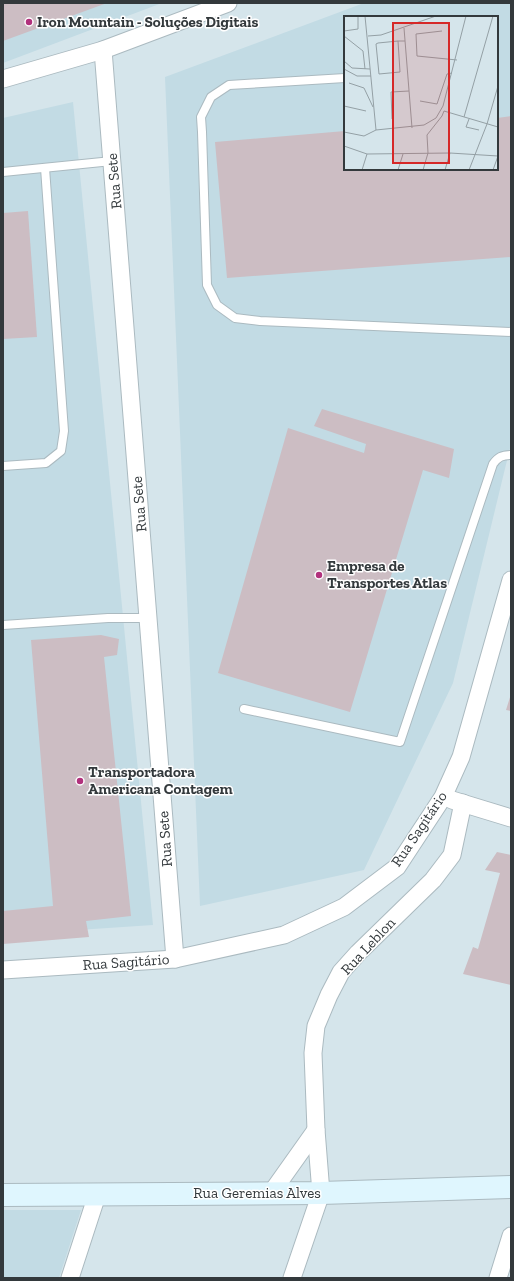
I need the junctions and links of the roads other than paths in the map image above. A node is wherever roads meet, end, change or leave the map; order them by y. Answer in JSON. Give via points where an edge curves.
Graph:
{"nodes":[{"id":1,"x":228,"y":3,"type":"edge"},
{"id":2,"x":103,"y":50,"type":"junction"},
{"id":3,"x":344,"y":78,"type":"edge"},
{"id":4,"x":3,"y":79,"type":"edge"},
{"id":5,"x":112,"y":162,"type":"junction"},
{"id":6,"x":45,"y":168,"type":"junction"},
{"id":7,"x":3,"y":172,"type":"edge"},
{"id":8,"x":511,"y":332,"type":"edge"},
{"id":9,"x":511,"y":455,"type":"edge"},
{"id":10,"x":3,"y":466,"type":"edge"},
{"id":11,"x":511,"y":580,"type":"edge"},
{"id":12,"x":148,"y":618,"type":"junction"},
{"id":13,"x":3,"y":625,"type":"edge"},
{"id":14,"x":244,"y":709,"type":"dead end"},
{"id":15,"x":443,"y":797,"type":"junction"},
{"id":16,"x":463,"y":803,"type":"junction"},
{"id":17,"x":511,"y":818,"type":"edge"},
{"id":18,"x":175,"y":958,"type":"junction"},
{"id":19,"x":3,"y":970,"type":"edge"},
{"id":20,"x":316,"y":1130,"type":"junction"},
{"id":21,"x":511,"y":1187,"type":"edge"},
{"id":22,"x":272,"y":1192,"type":"junction"},
{"id":23,"x":321,"y":1193,"type":"junction"},
{"id":24,"x":3,"y":1195,"type":"edge"},
{"id":25,"x":97,"y":1195,"type":"junction"},
{"id":26,"x":511,"y":1236,"type":"edge"},
{"id":27,"x":70,"y":1278,"type":"edge"},
{"id":28,"x":292,"y":1278,"type":"edge"},
{"id":29,"x":498,"y":1278,"type":"edge"}],
"edges":[{"from":1,"to":2,"type":"street"},
{"from":2,"to":4,"type":"street"},
{"from":2,"to":5,"type":"street","name":"Rua Sete"},
{"from":3,"to":8,"type":"lane","via":[[229,85],[211,97],[202,117],[202,132],[207,285],[217,305],[235,318],[260,321]]},
{"from":5,"to":6,"type":"lane"},
{"from":5,"to":12,"type":"street","name":"Rua Sete"},
{"from":6,"to":7,"type":"lane"},
{"from":6,"to":10,"type":"lane","via":[[64,431],[61,450],[46,463]]},
{"from":9,"to":14,"type":"lane","via":[[498,457],[493,464],[400,742]]},
{"from":11,"to":15,"type":"street","name":"Rua Sagitário","via":[[461,757]]},
{"from":12,"to":13,"type":"lane"},
{"from":12,"to":18,"type":"street","name":"Rua Sete"},
{"from":15,"to":16,"type":"street"},
{"from":15,"to":18,"type":"street","name":"Rua Sagitário","via":[[397,866],[344,907],[284,934]]},
{"from":16,"to":17,"type":"street"},
{"from":16,"to":20,"type":"street","name":"Rua Leblon","via":[[452,855],[434,880],[358,953],[328,995],[316,1026],[313,1053]]},
{"from":18,"to":19,"type":"street","name":"Rua Sagitário"},
{"from":20,"to":22,"type":"street"},
{"from":20,"to":23,"type":"street","name":"Rua Leblon"},
{"from":21,"to":23,"type":"street","name":"Rua Geremias Alves"},
{"from":22,"to":23,"type":"street","name":"Rua Geremias Alves"},
{"from":22,"to":25,"type":"street","name":"Rua Geremias Alves"},
{"from":23,"to":28,"type":"street","name":"Rua Leblon"},
{"from":24,"to":25,"type":"street","name":"Rua Geremias Alves"},
{"from":25,"to":27,"type":"street"},
{"from":26,"to":29,"type":"street"}]}
